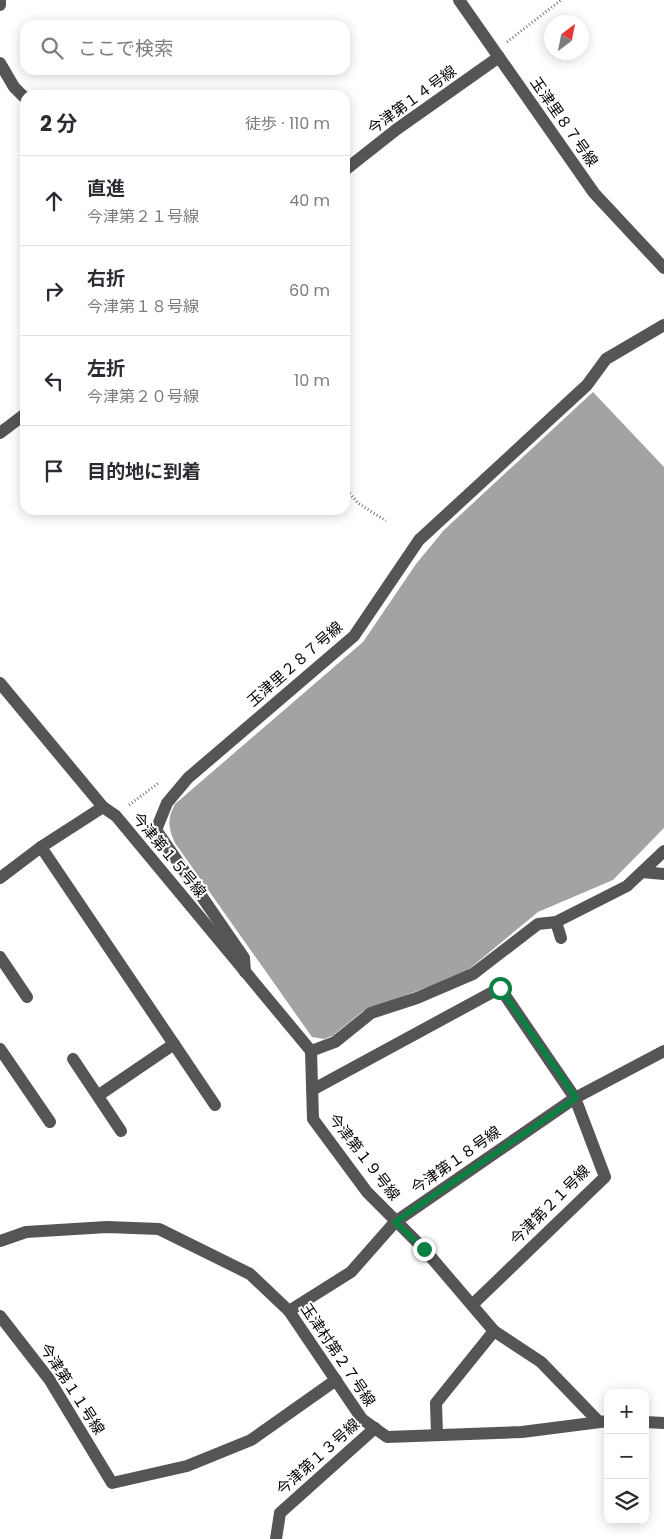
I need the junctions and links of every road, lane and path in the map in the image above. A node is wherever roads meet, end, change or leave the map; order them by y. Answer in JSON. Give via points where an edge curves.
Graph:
{"nodes":[{"id":1,"x":0,"y":0,"type":"edge"},
{"id":2,"x":459,"y":0,"type":"edge"},
{"id":3,"x":561,"y":0,"type":"edge"},
{"id":4,"x":0,"y":5,"type":"edge"},
{"id":5,"x":498,"y":57,"type":"junction"},
{"id":6,"x":0,"y":63,"type":"edge"},
{"id":7,"x":20,"y":93,"type":"edge"},
{"id":8,"x":350,"y":166,"type":"edge"},
{"id":9,"x":664,"y":268,"type":"edge"},
{"id":10,"x":664,"y":325,"type":"edge"},
{"id":11,"x":20,"y":418,"type":"edge"},
{"id":12,"x":0,"y":433,"type":"edge"},
{"id":13,"x":350,"y":493,"type":"edge"},
{"id":14,"x":386,"y":522,"type":"dead end"},
{"id":15,"x":0,"y":682,"type":"edge"},
{"id":16,"x":188,"y":778,"type":"junction"},
{"id":17,"x":103,"y":806,"type":"junction"},
{"id":18,"x":116,"y":816,"type":"junction"},
{"id":19,"x":41,"y":847,"type":"junction"},
{"id":20,"x":664,"y":851,"type":"edge"},
{"id":21,"x":642,"y":872,"type":"junction"},
{"id":22,"x":664,"y":874,"type":"edge"},
{"id":23,"x":0,"y":878,"type":"edge"},
{"id":24,"x":556,"y":922,"type":"junction"},
{"id":25,"x":561,"y":938,"type":"dead end"},
{"id":26,"x":0,"y":957,"type":"edge"},
{"id":27,"x":245,"y":972,"type":"junction"},
{"id":28,"x":27,"y":997,"type":"dead end"},
{"id":29,"x":174,"y":1044,"type":"junction"},
{"id":30,"x":0,"y":1050,"type":"edge"},
{"id":31,"x":311,"y":1051,"type":"junction"},
{"id":32,"x":664,"y":1051,"type":"edge"},
{"id":33,"x":73,"y":1059,"type":"dead end"},
{"id":34,"x":312,"y":1090,"type":"junction"},
{"id":35,"x":99,"y":1095,"type":"junction"},
{"id":36,"x":576,"y":1098,"type":"junction"},
{"id":37,"x":215,"y":1105,"type":"dead end"},
{"id":38,"x":50,"y":1122,"type":"dead end"},
{"id":39,"x":121,"y":1131,"type":"dead end"},
{"id":40,"x":395,"y":1222,"type":"junction"},
{"id":41,"x":0,"y":1241,"type":"edge"},
{"id":42,"x":472,"y":1305,"type":"junction"},
{"id":43,"x":290,"y":1311,"type":"junction"},
{"id":44,"x":0,"y":1316,"type":"edge"},
{"id":45,"x":494,"y":1331,"type":"junction"},
{"id":46,"x":336,"y":1380,"type":"junction"},
{"id":47,"x":603,"y":1421,"type":"edge"},
{"id":48,"x":649,"y":1422,"type":"edge"},
{"id":49,"x":664,"y":1423,"type":"edge"},
{"id":50,"x":374,"y":1428,"type":"junction"},
{"id":51,"x":437,"y":1435,"type":"junction"},
{"id":52,"x":276,"y":1539,"type":"edge"}],
"edges":[{"from":1,"to":4,"type":"street"},
{"from":2,"to":5,"type":"street","name":"玉津里８７号線"},
{"from":3,"to":5,"type":"path","via":[[503,46]]},
{"from":5,"to":8,"type":"street","name":"今津第１４号線"},
{"from":5,"to":9,"type":"street","name":"玉津里８７号線","via":[[594,193]]},
{"from":6,"to":7,"type":"street"},
{"from":10,"to":16,"type":"street","name":"玉津里２８７号線","via":[[606,360],[587,384],[419,540],[354,636]]},
{"from":11,"to":12,"type":"street"},
{"from":13,"to":14,"type":"path"},
{"from":15,"to":17,"type":"street","name":"今津第１５号線"},
{"from":16,"to":18,"type":"path","via":[[169,775]]},
{"from":16,"to":27,"type":"street","name":"玉津里２８７号線","via":[[167,803],[156,830],[244,958]]},
{"from":17,"to":18,"type":"street","name":"今津第１５号線"},
{"from":17,"to":19,"type":"street"},
{"from":18,"to":27,"type":"street","name":"今津第１５号線"},
{"from":19,"to":23,"type":"street"},
{"from":19,"to":29,"type":"street"},
{"from":20,"to":21,"type":"street"},
{"from":21,"to":22,"type":"street"},
{"from":21,"to":24,"type":"street","via":[[627,886]]},
{"from":24,"to":25,"type":"street"},
{"from":24,"to":31,"type":"street","via":[[538,924],[473,974],[371,1013],[335,1042]]},
{"from":26,"to":28,"type":"street"},
{"from":27,"to":31,"type":"street","name":"今津第１５号線"},
{"from":29,"to":35,"type":"street"},
{"from":29,"to":37,"type":"street"},
{"from":30,"to":38,"type":"street"},
{"from":31,"to":34,"type":"street","name":"今津第１９号線"},
{"from":32,"to":36,"type":"street","name":"今津第１８号線"},
{"from":33,"to":35,"type":"street"},
{"from":34,"to":36,"type":"street","name":"今津第２１号線","via":[[500,988]]},
{"from":34,"to":40,"type":"street","name":"今津第１９号線","via":[[313,1119],[367,1192]]},
{"from":35,"to":39,"type":"street"},
{"from":36,"to":40,"type":"street","name":"今津第１８号線"},
{"from":36,"to":42,"type":"street","name":"今津第２１号線","via":[[605,1177]]},
{"from":40,"to":42,"type":"street","name":"今津第１９号線","via":[[424,1249]]},
{"from":40,"to":43,"type":"street","name":"今津第１８号線","via":[[351,1272]]},
{"from":41,"to":43,"type":"street","name":"玉津村第２７号線","via":[[26,1232],[107,1227],[159,1229],[250,1274]]},
{"from":42,"to":45,"type":"street","name":"今津第１９号線"},
{"from":43,"to":46,"type":"street","name":"玉津村第２７号線"},
{"from":44,"to":46,"type":"street","name":"今津第１１号線","via":[[49,1379],[112,1483],[188,1466],[251,1440]]},
{"from":45,"to":47,"type":"street","name":"今津第１９号線","via":[[541,1362]]},
{"from":45,"to":51,"type":"street","via":[[436,1404]]},
{"from":46,"to":50,"type":"street","name":"玉津村第２７号線","via":[[362,1420]]},
{"from":47,"to":51,"type":"street","name":"玉津村第２７号線","via":[[522,1432]]},
{"from":48,"to":49,"type":"street"},
{"from":50,"to":51,"type":"street","name":"玉津村第２７号線","via":[[387,1437]]},
{"from":50,"to":52,"type":"street","name":"今津第１３号線","via":[[280,1514]]}]}
